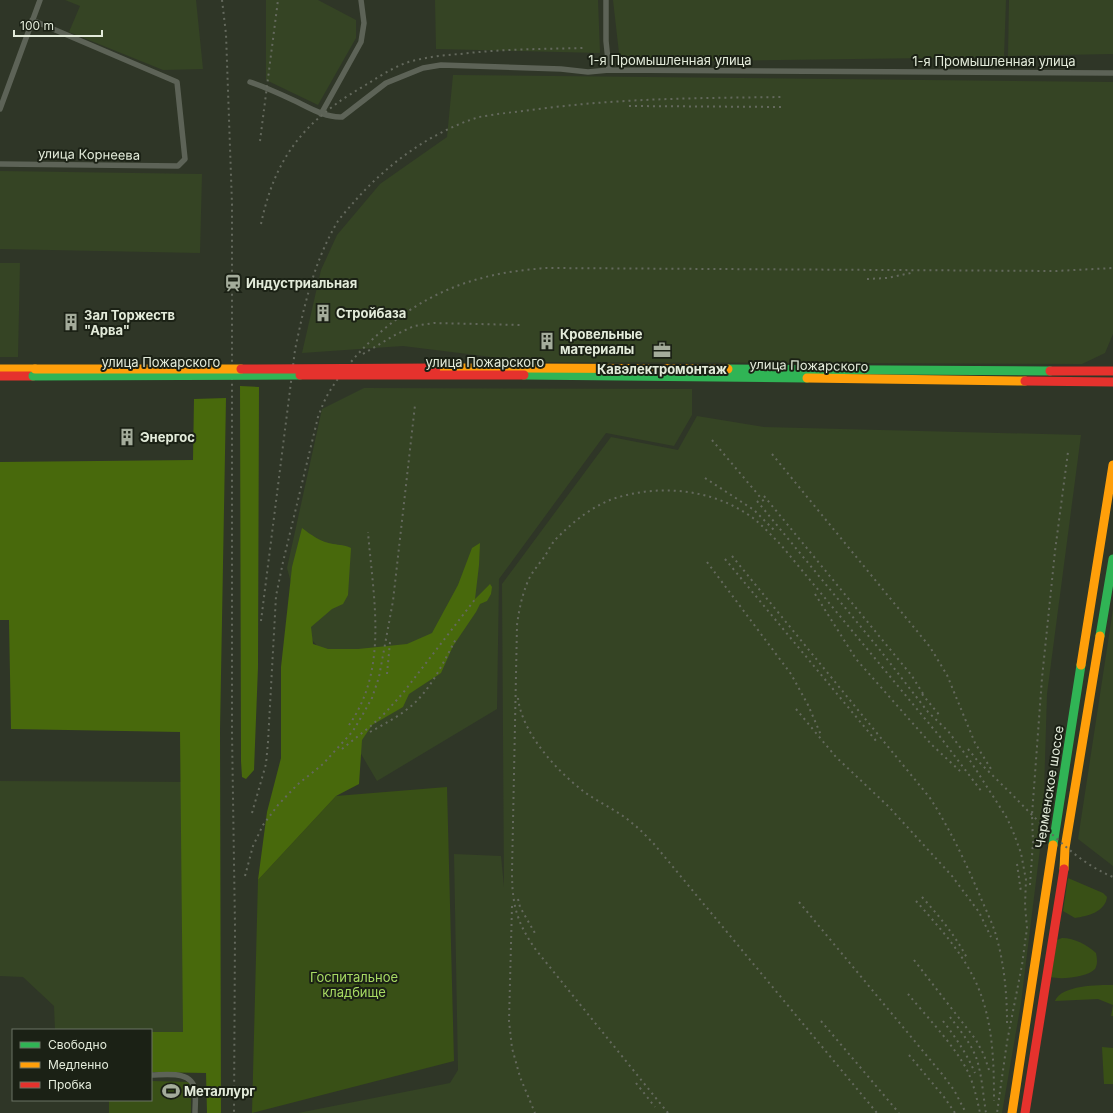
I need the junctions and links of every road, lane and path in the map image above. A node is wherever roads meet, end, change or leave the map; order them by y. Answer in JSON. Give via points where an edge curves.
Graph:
{"nodes":[{"id":1,"x":40,"y":0,"type":"edge"},
{"id":2,"x":361,"y":0,"type":"edge"},
{"id":3,"x":606,"y":0,"type":"edge"},
{"id":4,"x":32,"y":20,"type":"junction"},
{"id":5,"x":609,"y":70,"type":"junction"},
{"id":6,"x":1113,"y":73,"type":"edge"},
{"id":7,"x":250,"y":82,"type":"dead end"},
{"id":8,"x":0,"y":109,"type":"edge"},
{"id":9,"x":321,"y":114,"type":"junction"},
{"id":10,"x":0,"y":164,"type":"edge"},
{"id":11,"x":0,"y":369,"type":"edge"},
{"id":12,"x":1113,"y":371,"type":"edge"},
{"id":13,"x":34,"y":372,"type":"junction"},
{"id":14,"x":524,"y":372,"type":"junction"},
{"id":15,"x":0,"y":376,"type":"edge"},
{"id":16,"x":1113,"y":382,"type":"edge"},
{"id":17,"x":1113,"y":465,"type":"edge"},
{"id":18,"x":1113,"y":559,"type":"edge"},
{"id":19,"x":152,"y":1076,"type":"edge"},
{"id":20,"x":195,"y":1113,"type":"edge"},
{"id":21,"x":1012,"y":1113,"type":"edge"},
{"id":22,"x":1025,"y":1113,"type":"edge"}],
"edges":[{"from":1,"to":4,"type":"street"},
{"from":2,"to":9,"type":"street","via":[[364,23],[361,42]]},
{"from":3,"to":5,"type":"street"},
{"from":4,"to":8,"type":"street"},
{"from":4,"to":10,"type":"street","name":"улица Корнеева","via":[[177,82],[185,159],[178,166]]},
{"from":5,"to":6,"type":"street","name":"1-я Промышленная улица"},
{"from":5,"to":9,"type":"street","name":"1-я Промышленная улица","via":[[588,72],[441,65],[423,68],[386,83],[342,117]]},
{"from":7,"to":9,"type":"street","name":"1-я Промышленная улица"},
{"from":11,"to":13,"type":"main road","name":"улица Пожарского"},
{"from":12,"to":14,"type":"main road","name":"улица Пожарского"},
{"from":13,"to":14,"type":"main road","name":"улица Пожарского","bridge":true},
{"from":13,"to":15,"type":"main road","name":"улица Пожарского"},
{"from":14,"to":16,"type":"main road","name":"улица Пожарского"},
{"from":17,"to":21,"type":"main road","name":"Черменское шоссе"},
{"from":18,"to":22,"type":"main road","name":"Черменское шоссе","via":[[1065,848],[1064,870]]},
{"from":19,"to":20,"type":"street","via":[[186,1076],[193,1083],[195,1090]]}]}
